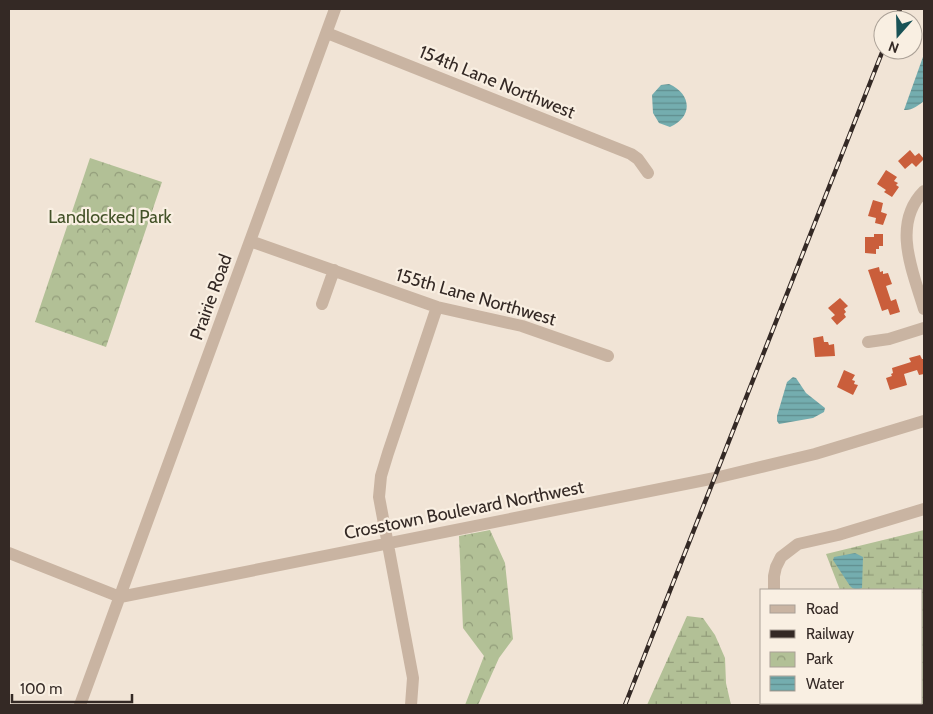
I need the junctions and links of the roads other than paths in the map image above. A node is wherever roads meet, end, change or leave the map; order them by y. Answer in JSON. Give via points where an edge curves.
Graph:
{"nodes":[{"id":1,"x":335,"y":9,"type":"edge"},
{"id":2,"x":326,"y":33,"type":"junction"},
{"id":3,"x":648,"y":173,"type":"dead end"},
{"id":4,"x":924,"y":191,"type":"edge"},
{"id":5,"x":250,"y":241,"type":"junction"},
{"id":6,"x":334,"y":270,"type":"junction"},
{"id":7,"x":322,"y":304,"type":"dead end"},
{"id":8,"x":437,"y":308,"type":"junction"},
{"id":9,"x":924,"y":309,"type":"edge"},
{"id":10,"x":924,"y":328,"type":"edge"},
{"id":11,"x":868,"y":342,"type":"dead end"},
{"id":12,"x":608,"y":356,"type":"dead end"},
{"id":13,"x":924,"y":421,"type":"edge"},
{"id":14,"x":924,"y":509,"type":"edge"},
{"id":15,"x":387,"y":544,"type":"junction"},
{"id":16,"x":9,"y":554,"type":"edge"},
{"id":17,"x":774,"y":589,"type":"edge"},
{"id":18,"x":120,"y":597,"type":"junction"},
{"id":19,"x":80,"y":705,"type":"edge"},
{"id":20,"x":411,"y":705,"type":"edge"}],
"edges":[{"from":1,"to":2,"type":"street","name":"Prairie Road"},
{"from":2,"to":3,"type":"street","name":"154th Lane Northwest","via":[[631,154]]},
{"from":2,"to":5,"type":"street","name":"Prairie Road"},
{"from":4,"to":9,"type":"street","via":[[910,212],[906,246]]},
{"from":5,"to":6,"type":"street","name":"155th Lane Northwest"},
{"from":5,"to":18,"type":"street","name":"Prairie Road"},
{"from":6,"to":7,"type":"street"},
{"from":6,"to":8,"type":"street","name":"155th Lane Northwest"},
{"from":8,"to":12,"type":"street","name":"155th Lane Northwest","via":[[522,326]]},
{"from":8,"to":15,"type":"street","via":[[381,476],[379,497]]},
{"from":10,"to":11,"type":"street"},
{"from":13,"to":15,"type":"street","name":"Crosstown Boulevard Northwest","via":[[815,454],[715,478]]},
{"from":14,"to":17,"type":"street","via":[[798,544],[781,557],[774,576]]},
{"from":15,"to":18,"type":"street","name":"Crosstown Boulevard Northwest"},
{"from":15,"to":20,"type":"street","via":[[413,680]]},
{"from":16,"to":18,"type":"street"},
{"from":18,"to":19,"type":"street"}]}
